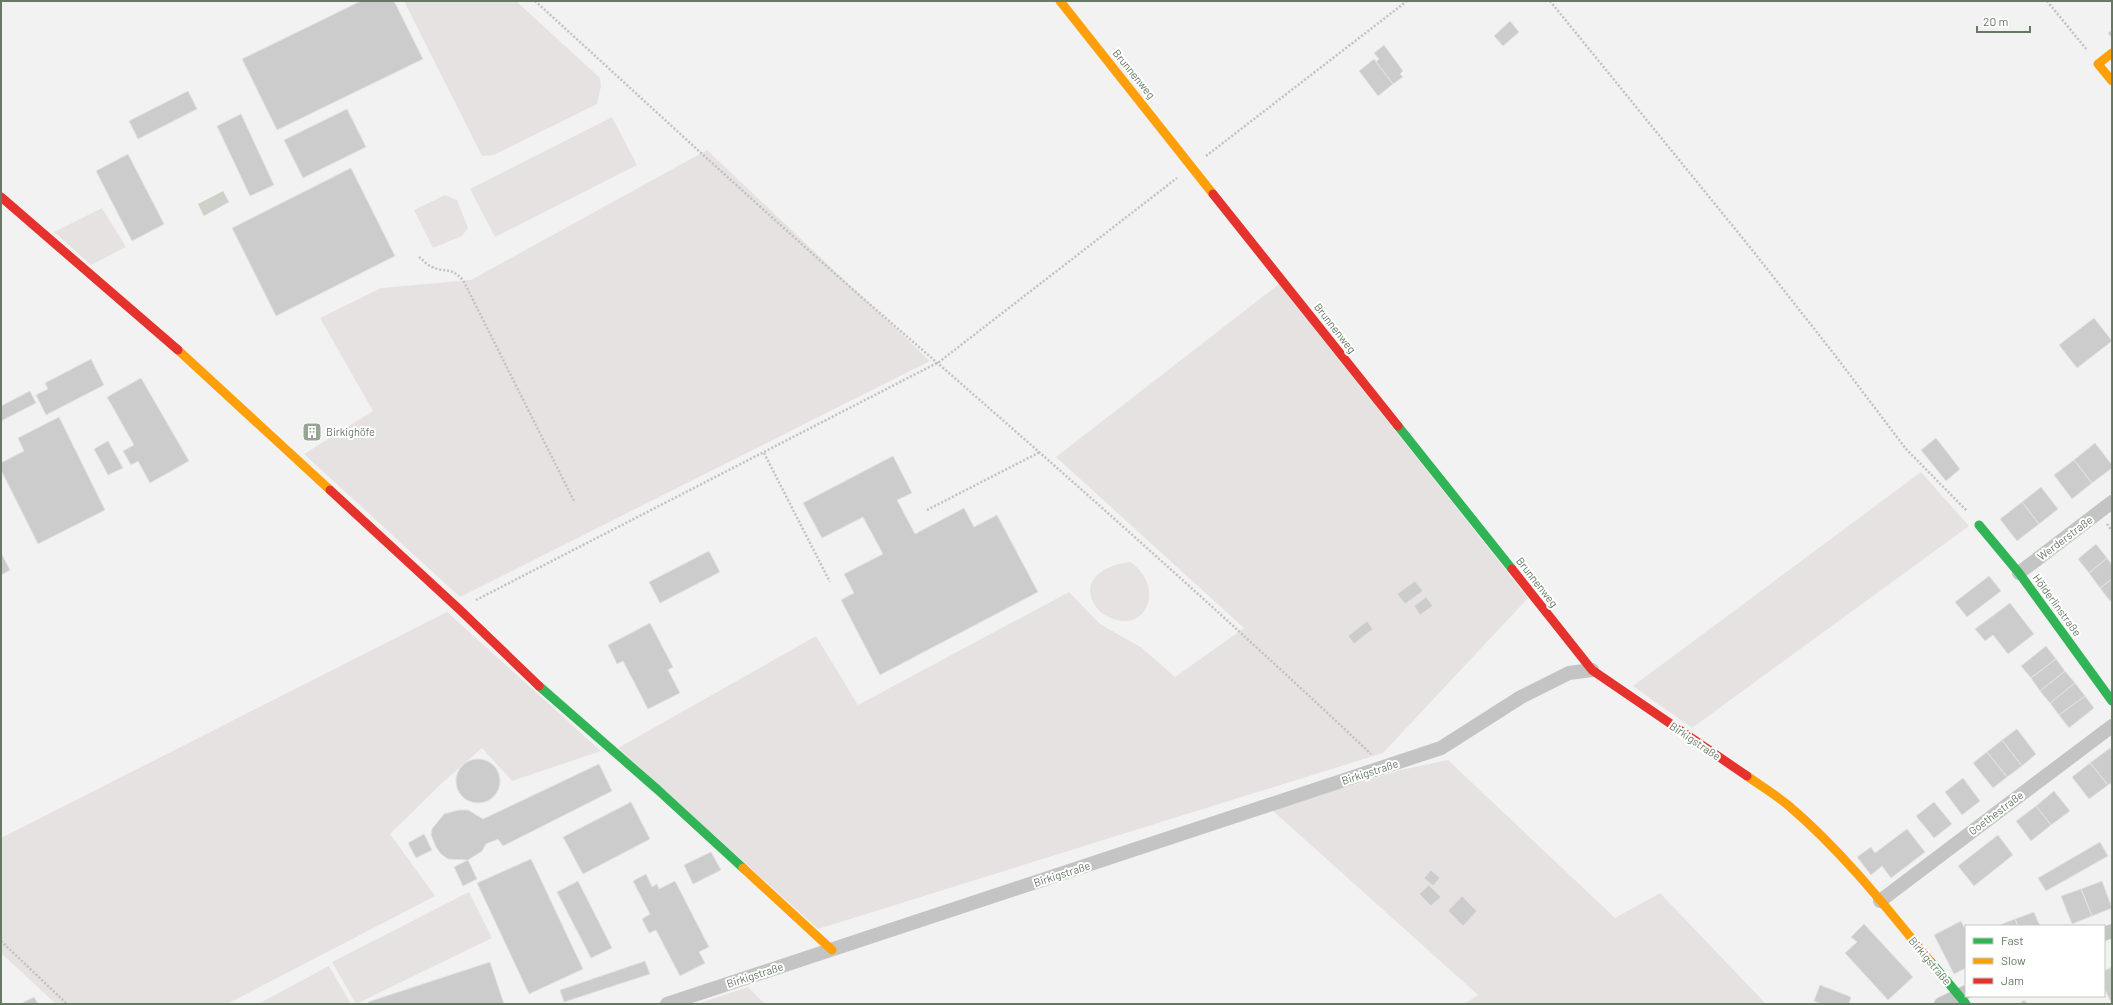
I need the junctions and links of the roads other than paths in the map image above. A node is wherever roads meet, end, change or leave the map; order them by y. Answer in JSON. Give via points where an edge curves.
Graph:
{"nodes":[{"id":1,"x":1060,"y":1,"type":"edge"},
{"id":2,"x":2112,"y":53,"type":"edge"},
{"id":3,"x":2112,"y":81,"type":"edge"},
{"id":4,"x":1,"y":197,"type":"edge"},
{"id":5,"x":2112,"y":502,"type":"edge"},
{"id":6,"x":1979,"y":525,"type":"road end"},
{"id":7,"x":2019,"y":573,"type":"junction"},
{"id":8,"x":1592,"y":670,"type":"junction"},
{"id":9,"x":2112,"y":701,"type":"edge"},
{"id":10,"x":2112,"y":726,"type":"edge"},
{"id":11,"x":1880,"y":901,"type":"junction"},
{"id":12,"x":832,"y":950,"type":"junction"},
{"id":13,"x":1963,"y":997,"type":"edge"},
{"id":14,"x":667,"y":1004,"type":"edge"},
{"id":15,"x":1941,"y":1004,"type":"edge"}],
"edges":[{"from":1,"to":8,"type":"street","name":"Brunnenweg"},
{"from":2,"to":3,"type":"street","via":[[2098,64]]},
{"from":4,"to":12,"type":"street","via":[[173,346],[459,609],[552,699],[658,790]]},
{"from":5,"to":7,"type":"street","name":"Werderstraße"},
{"from":6,"to":7,"type":"street","name":"Hölderlinstraße"},
{"from":7,"to":9,"type":"street","name":"Hölderlinstraße"},
{"from":8,"to":11,"type":"street","name":"Birkigstraße","via":[[1788,805],[1813,827]]},
{"from":8,"to":12,"type":"street","name":"Birkigstraße","via":[[1569,673],[1521,697],[1441,748]]},
{"from":10,"to":11,"type":"street","name":"Goethestraße"},
{"from":11,"to":13,"type":"street","name":"Birkigstraße"},
{"from":12,"to":14,"type":"street","name":"Birkigstraße"},
{"from":13,"to":15,"type":"street"}]}
